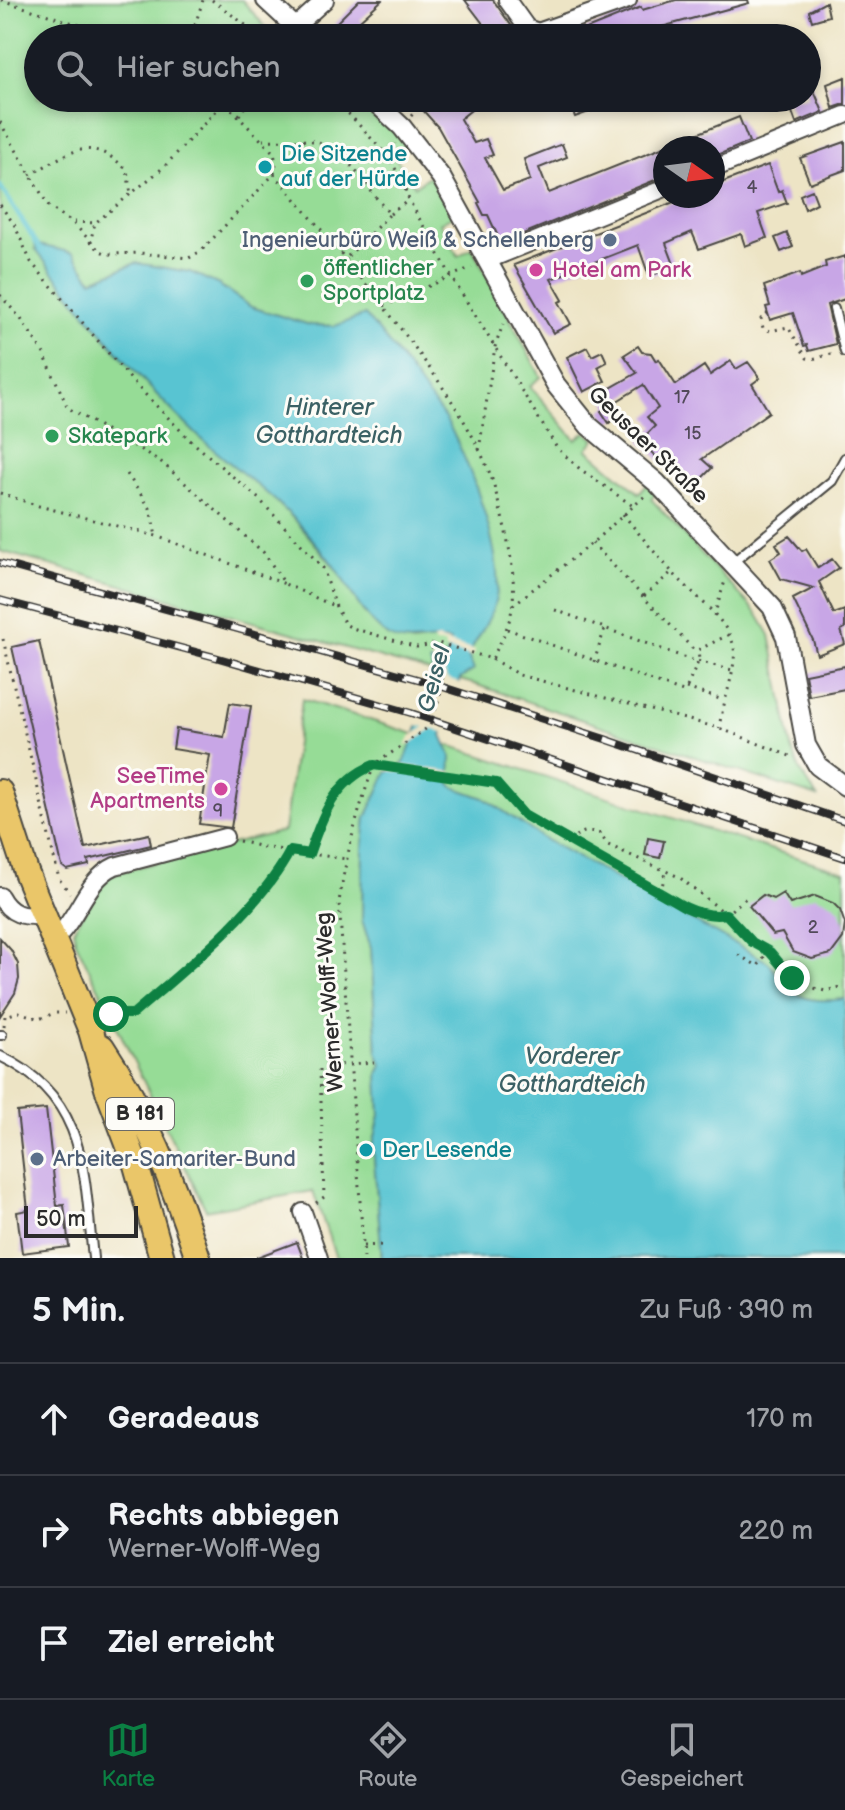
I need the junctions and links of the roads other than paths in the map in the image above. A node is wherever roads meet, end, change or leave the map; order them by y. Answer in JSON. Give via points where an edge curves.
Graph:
{"nodes":[{"id":1,"x":266,"y":0,"type":"edge"},
{"id":2,"x":325,"y":0,"type":"edge"},
{"id":3,"x":507,"y":0,"type":"edge"},
{"id":4,"x":628,"y":0,"type":"edge"},
{"id":5,"x":291,"y":24,"type":"edge"},
{"id":6,"x":308,"y":24,"type":"edge"},
{"id":7,"x":524,"y":24,"type":"edge"},
{"id":8,"x":560,"y":24,"type":"edge"},
{"id":9,"x":385,"y":112,"type":"edge"},
{"id":10,"x":845,"y":115,"type":"edge"},
{"id":11,"x":725,"y":164,"type":"edge"},
{"id":12,"x":653,"y":193,"type":"edge"},
{"id":13,"x":488,"y":260,"type":"junction"},
{"id":14,"x":834,"y":309,"type":"dead end"},
{"id":15,"x":845,"y":351,"type":"edge"},
{"id":16,"x":845,"y":458,"type":"edge"},
{"id":17,"x":731,"y":564,"type":"junction"},
{"id":18,"x":845,"y":786,"type":"edge"},
{"id":19,"x":0,"y":792,"type":"edge"},
{"id":20,"x":225,"y":837,"type":"road end"},
{"id":21,"x":0,"y":896,"type":"edge"},
{"id":22,"x":44,"y":916,"type":"junction"},
{"id":23,"x":54,"y":940,"type":"junction"},
{"id":24,"x":88,"y":1023,"type":"junction"},
{"id":25,"x":0,"y":1056,"type":"edge"},
{"id":26,"x":303,"y":1212,"type":"road end"},
{"id":27,"x":93,"y":1258,"type":"edge"},
{"id":28,"x":162,"y":1258,"type":"edge"},
{"id":29,"x":198,"y":1258,"type":"edge"},
{"id":30,"x":319,"y":1258,"type":"edge"}],
"edges":[{"from":1,"to":5,"type":"street"},
{"from":2,"to":6,"type":"street"},
{"from":3,"to":7,"type":"street"},
{"from":4,"to":8,"type":"street"},
{"from":9,"to":13,"type":"street","name":"Geusaer Straße","via":[[441,177]]},
{"from":10,"to":11,"type":"street"},
{"from":12,"to":13,"type":"street"},
{"from":13,"to":17,"type":"street","name":"Geusaer Straße","via":[[573,408],[657,483]]},
{"from":14,"to":15,"type":"lane"},
{"from":16,"to":17,"type":"lane","via":[[832,481]]},
{"from":17,"to":18,"type":"street","name":"Geusaer Straße","via":[[772,607],[786,637],[806,745],[818,766]]},
{"from":19,"to":22,"type":"main road","number":"B 181"},
{"from":20,"to":23,"type":"street","via":[[104,871]]},
{"from":21,"to":22,"type":"street","via":[[15,914]]},
{"from":22,"to":23,"type":"main road","number":"B 181"},
{"from":23,"to":24,"type":"main road","number":"B 181"},
{"from":24,"to":28,"type":"main road","number":"B 181"},
{"from":24,"to":29,"type":"main road","number":"B 181","via":[[121,1075],[164,1163]]},
{"from":25,"to":27,"type":"lane","via":[[47,1089],[69,1121],[82,1163]]},
{"from":26,"to":30,"type":"street"}]}
